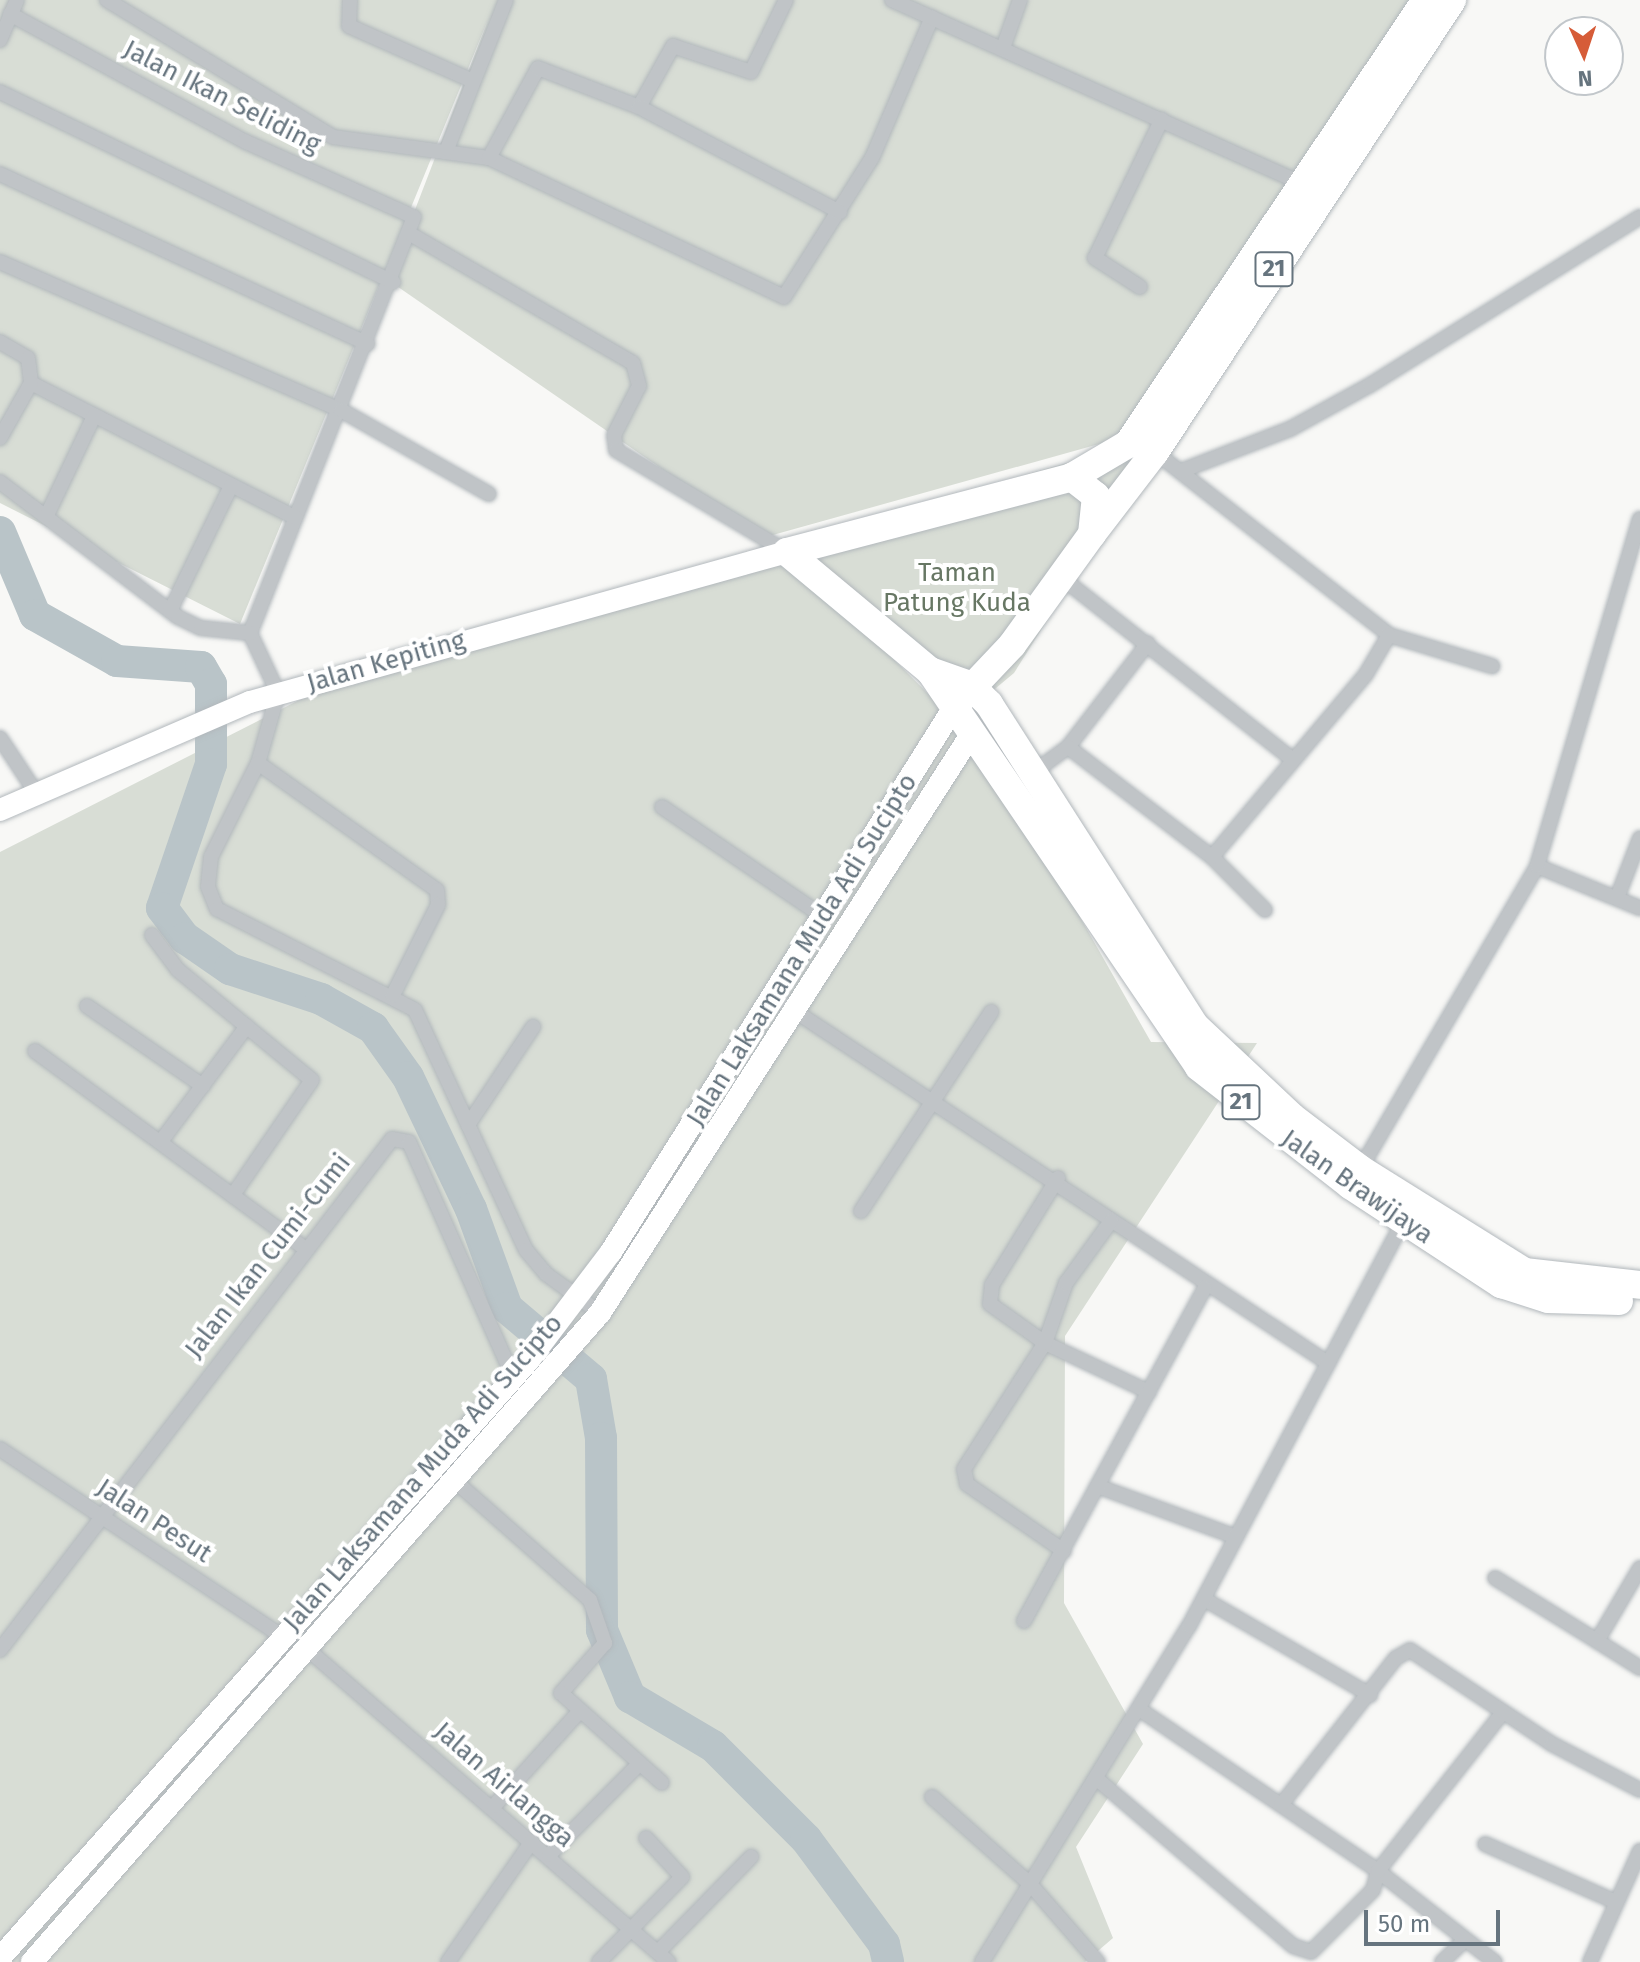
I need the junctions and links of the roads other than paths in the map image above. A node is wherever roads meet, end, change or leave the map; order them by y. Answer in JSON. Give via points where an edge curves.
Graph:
{"nodes":[{"id":1,"x":107,"y":0,"type":"edge"},
{"id":2,"x":350,"y":0,"type":"edge"},
{"id":3,"x":506,"y":0,"type":"edge"},
{"id":4,"x":786,"y":0,"type":"edge"},
{"id":5,"x":892,"y":0,"type":"edge"},
{"id":6,"x":1020,"y":0,"type":"edge"},
{"id":7,"x":1426,"y":0,"type":"edge"},
{"id":8,"x":1452,"y":0,"type":"edge"},
{"id":9,"x":14,"y":7,"type":"edge"},
{"id":10,"x":932,"y":17,"type":"junction"},
{"id":11,"x":0,"y":40,"type":"edge"},
{"id":12,"x":1003,"y":48,"type":"junction"},
{"id":13,"x":473,"y":81,"type":"junction"},
{"id":14,"x":0,"y":92,"type":"edge"},
{"id":15,"x":639,"y":107,"type":"junction"},
{"id":16,"x":1162,"y":119,"type":"junction"},
{"id":17,"x":447,"y":149,"type":"junction"},
{"id":18,"x":489,"y":158,"type":"junction"},
{"id":19,"x":0,"y":174,"type":"edge"},
{"id":20,"x":1302,"y":183,"type":"junction"},
{"id":21,"x":840,"y":212,"type":"junction"},
{"id":22,"x":1640,"y":217,"type":"edge"},
{"id":23,"x":412,"y":235,"type":"junction"},
{"id":24,"x":0,"y":262,"type":"edge"},
{"id":25,"x":393,"y":282,"type":"junction"},
{"id":26,"x":1140,"y":287,"type":"dead end"},
{"id":27,"x":0,"y":342,"type":"edge"},
{"id":28,"x":368,"y":344,"type":"junction"},
{"id":29,"x":31,"y":383,"type":"junction"},
{"id":30,"x":341,"y":410,"type":"junction"},
{"id":31,"x":94,"y":416,"type":"junction"},
{"id":32,"x":0,"y":438,"type":"edge"},
{"id":33,"x":1155,"y":452,"type":"junction"},
{"id":34,"x":1181,"y":471,"type":"junction"},
{"id":35,"x":1072,"y":477,"type":"junction"},
{"id":36,"x":0,"y":482,"type":"edge"},
{"id":37,"x":231,"y":486,"type":"junction"},
{"id":38,"x":489,"y":494,"type":"dead end"},
{"id":39,"x":47,"y":515,"type":"junction"},
{"id":40,"x":296,"y":518,"type":"junction"},
{"id":41,"x":1640,"y":519,"type":"edge"},
{"id":42,"x":1092,"y":534,"type":"junction"},
{"id":43,"x":787,"y":552,"type":"junction"},
{"id":44,"x":1062,"y":578,"type":"junction"},
{"id":45,"x":1634,"y":580,"type":"edge"},
{"id":46,"x":170,"y":611,"type":"junction"},
{"id":47,"x":250,"y":633,"type":"junction"},
{"id":48,"x":1389,"y":635,"type":"junction"},
{"id":49,"x":1148,"y":643,"type":"junction"},
{"id":50,"x":1492,"y":666,"type":"dead end"},
{"id":51,"x":930,"y":671,"type":"junction"},
{"id":52,"x":278,"y":693,"type":"junction"},
{"id":53,"x":980,"y":695,"type":"junction"},
{"id":54,"x":953,"y":709,"type":"junction"},
{"id":55,"x":972,"y":733,"type":"junction"},
{"id":56,"x":0,"y":738,"type":"edge"},
{"id":57,"x":1068,"y":747,"type":"junction"},
{"id":58,"x":1292,"y":759,"type":"junction"},
{"id":59,"x":258,"y":763,"type":"junction"},
{"id":60,"x":1021,"y":780,"type":"junction"},
{"id":61,"x":35,"y":791,"type":"junction"},
{"id":62,"x":662,"y":807,"type":"dead end"},
{"id":63,"x":0,"y":810,"type":"edge"},
{"id":64,"x":1640,"y":838,"type":"edge"},
{"id":65,"x":1212,"y":857,"type":"junction"},
{"id":66,"x":1537,"y":866,"type":"junction"},
{"id":67,"x":1617,"y":898,"type":"junction"},
{"id":68,"x":1640,"y":908,"type":"edge"},
{"id":69,"x":1265,"y":910,"type":"dead end"},
{"id":70,"x":821,"y":915,"type":"junction"},
{"id":71,"x":152,"y":935,"type":"dead end"},
{"id":72,"x":393,"y":995,"type":"junction"},
{"id":73,"x":775,"y":998,"type":"junction"},
{"id":74,"x":87,"y":1006,"type":"dead end"},
{"id":75,"x":991,"y":1012,"type":"dead end"},
{"id":76,"x":797,"y":1014,"type":"junction"},
{"id":77,"x":247,"y":1026,"type":"junction"},
{"id":78,"x":533,"y":1027,"type":"dead end"},
{"id":79,"x":35,"y":1051,"type":"dead end"},
{"id":80,"x":203,"y":1086,"type":"junction"},
{"id":81,"x":935,"y":1101,"type":"junction"},
{"id":82,"x":468,"y":1125,"type":"junction"},
{"id":83,"x":162,"y":1140,"type":"junction"},
{"id":84,"x":1355,"y":1177,"type":"junction"},
{"id":85,"x":1058,"y":1178,"type":"junction"},
{"id":86,"x":233,"y":1195,"type":"junction"},
{"id":87,"x":861,"y":1211,"type":"dead end"},
{"id":88,"x":1404,"y":1220,"type":"junction"},
{"id":89,"x":1111,"y":1221,"type":"junction"},
{"id":90,"x":304,"y":1248,"type":"junction"},
{"id":91,"x":1640,"y":1285,"type":"edge"},
{"id":92,"x":1205,"y":1288,"type":"junction"},
{"id":93,"x":1640,"y":1302,"type":"edge"},
{"id":94,"x":570,"y":1304,"type":"junction"},
{"id":95,"x":598,"y":1315,"type":"junction"},
{"id":96,"x":1045,"y":1343,"type":"junction"},
{"id":97,"x":1328,"y":1363,"type":"junction"},
{"id":98,"x":513,"y":1378,"type":"junction"},
{"id":99,"x":1149,"y":1392,"type":"junction"},
{"id":100,"x":525,"y":1404,"type":"junction"},
{"id":101,"x":0,"y":1449,"type":"edge"},
{"id":102,"x":455,"y":1481,"type":"junction"},
{"id":103,"x":1097,"y":1486,"type":"junction"},
{"id":104,"x":106,"y":1517,"type":"junction"},
{"id":105,"x":1236,"y":1537,"type":"junction"},
{"id":106,"x":1064,"y":1551,"type":"junction"},
{"id":107,"x":1640,"y":1568,"type":"edge"},
{"id":108,"x":1495,"y":1578,"type":"dead end"},
{"id":109,"x":1204,"y":1599,"type":"junction"},
{"id":110,"x":1024,"y":1621,"type":"dead end"},
{"id":111,"x":281,"y":1636,"type":"junction"},
{"id":112,"x":1597,"y":1641,"type":"junction"},
{"id":113,"x":305,"y":1647,"type":"junction"},
{"id":114,"x":0,"y":1650,"type":"edge"},
{"id":115,"x":1640,"y":1668,"type":"edge"},
{"id":116,"x":1370,"y":1695,"type":"junction"},
{"id":117,"x":1139,"y":1709,"type":"junction"},
{"id":118,"x":579,"y":1712,"type":"junction"},
{"id":119,"x":1503,"y":1712,"type":"junction"},
{"id":120,"x":639,"y":1764,"type":"junction"},
{"id":121,"x":1097,"y":1779,"type":"junction"},
{"id":122,"x":662,"y":1783,"type":"dead end"},
{"id":123,"x":1640,"y":1790,"type":"edge"},
{"id":124,"x":932,"y":1797,"type":"dead end"},
{"id":125,"x":1281,"y":1805,"type":"junction"},
{"id":126,"x":494,"y":1806,"type":"junction"},
{"id":127,"x":646,"y":1838,"type":"dead end"},
{"id":128,"x":532,"y":1841,"type":"junction"},
{"id":129,"x":1485,"y":1844,"type":"dead end"},
{"id":130,"x":1640,"y":1851,"type":"edge"},
{"id":131,"x":549,"y":1855,"type":"junction"},
{"id":132,"x":751,"y":1857,"type":"dead end"},
{"id":133,"x":1378,"y":1871,"type":"junction"},
{"id":134,"x":1031,"y":1885,"type":"junction"},
{"id":135,"x":1616,"y":1902,"type":"junction"},
{"id":136,"x":629,"y":1928,"type":"junction"},
{"id":137,"x":1465,"y":1940,"type":"junction"},
{"id":138,"x":664,"y":1957,"type":"edge"},
{"id":139,"x":0,"y":1958,"type":"edge"},
{"id":140,"x":32,"y":1962,"type":"edge"},
{"id":141,"x":448,"y":1962,"type":"edge"},
{"id":142,"x":599,"y":1962,"type":"edge"},
{"id":143,"x":982,"y":1962,"type":"edge"},
{"id":144,"x":1098,"y":1962,"type":"edge"},
{"id":145,"x":1442,"y":1962,"type":"edge"},
{"id":146,"x":1495,"y":1962,"type":"edge"},
{"id":147,"x":1590,"y":1962,"type":"edge"}],
"edges":[{"from":1,"to":17,"type":"street","via":[[333,137]]},
{"from":2,"to":13,"type":"street","via":[[349,26]]},
{"from":3,"to":13,"type":"street"},
{"from":4,"to":15,"type":"street","via":[[751,72],[673,46]]},
{"from":5,"to":10,"type":"street"},
{"from":6,"to":12,"type":"street"},
{"from":7,"to":20,"type":"highway","number":"21"},
{"from":8,"to":33,"type":"highway","number":"21"},
{"from":9,"to":11,"type":"street"},
{"from":9,"to":23,"type":"street","name":"Jalan Ikan Seliding","via":[[244,141],[414,217]]},
{"from":10,"to":12,"type":"street"},
{"from":10,"to":21,"type":"street","via":[[872,158]]},
{"from":12,"to":16,"type":"street"},
{"from":13,"to":17,"type":"street"},
{"from":14,"to":25,"type":"street"},
{"from":15,"to":18,"type":"street","via":[[538,68]]},
{"from":15,"to":21,"type":"street"},
{"from":16,"to":20,"type":"street"},
{"from":16,"to":26,"type":"street","via":[[1095,258]]},
{"from":17,"to":18,"type":"street"},
{"from":18,"to":21,"type":"street","via":[[619,215],[774,296],[793,292]]},
{"from":19,"to":28,"type":"street"},
{"from":20,"to":35,"type":"highway","number":"21","via":[[1153,416],[1128,444]]},
{"from":22,"to":34,"type":"street","via":[[1382,379],[1290,429]]},
{"from":23,"to":25,"type":"street"},
{"from":23,"to":43,"type":"street","via":[[633,363],[639,386],[614,435],[616,450]]},
{"from":24,"to":30,"type":"street"},
{"from":25,"to":28,"type":"street"},
{"from":27,"to":29,"type":"street","via":[[28,358]]},
{"from":28,"to":30,"type":"street"},
{"from":29,"to":31,"type":"street"},
{"from":29,"to":32,"type":"street"},
{"from":30,"to":38,"type":"street"},
{"from":30,"to":40,"type":"street"},
{"from":31,"to":37,"type":"street"},
{"from":31,"to":39,"type":"street"},
{"from":33,"to":34,"type":"street"},
{"from":33,"to":42,"type":"highway","number":"21"},
{"from":34,"to":48,"type":"street"},
{"from":35,"to":42,"type":"highway","via":[[1096,496]]},
{"from":35,"to":43,"type":"highway","number":"21"},
{"from":36,"to":39,"type":"street"},
{"from":37,"to":40,"type":"street"},
{"from":37,"to":46,"type":"street"},
{"from":39,"to":46,"type":"street"},
{"from":40,"to":47,"type":"street"},
{"from":41,"to":45,"type":"street"},
{"from":42,"to":44,"type":"highway","number":"21"},
{"from":43,"to":51,"type":"highway","number":"21"},
{"from":43,"to":52,"type":"main road","name":"Jalan Kepiting"},
{"from":44,"to":49,"type":"street"},
{"from":44,"to":53,"type":"highway","number":"21"},
{"from":45,"to":66,"type":"street"},
{"from":46,"to":47,"type":"street","via":[[201,628]]},
{"from":47,"to":52,"type":"street"},
{"from":48,"to":50,"type":"street"},
{"from":48,"to":58,"type":"street","via":[[1366,674]]},
{"from":49,"to":57,"type":"street"},
{"from":49,"to":58,"type":"street"},
{"from":51,"to":53,"type":"highway","number":"21"},
{"from":51,"to":54,"type":"highway","number":"21"},
{"from":52,"to":59,"type":"street"},
{"from":52,"to":61,"type":"main road","name":"Jalan Kepiting","via":[[192,721]]},
{"from":53,"to":54,"type":"highway","number":"21"},
{"from":53,"to":55,"type":"highway","number":"21"},
{"from":53,"to":60,"type":"highway","name":"Jalan Brawijaya","number":"21"},
{"from":54,"to":55,"type":"highway","number":"21"},
{"from":54,"to":70,"type":"main road","name":"Jalan Laksamana Muda Adi Sucipto"},
{"from":55,"to":60,"type":"highway","name":"Jalan Brawijaya","number":"21"},
{"from":55,"to":76,"type":"main road","name":"Jalan Laksamana Muda Adi Sucipto"},
{"from":56,"to":61,"type":"street"},
{"from":57,"to":60,"type":"street"},
{"from":57,"to":65,"type":"street"},
{"from":58,"to":65,"type":"street"},
{"from":59,"to":72,"type":"street","via":[[437,890],[438,905]]},
{"from":59,"to":72,"type":"street","via":[[211,857],[211,900]]},
{"from":60,"to":84,"type":"highway","name":"Jalan Brawijaya","number":"21","via":[[1211,1047]]},
{"from":61,"to":63,"type":"main road","name":"Jalan Kepiting"},
{"from":62,"to":70,"type":"street"},
{"from":64,"to":67,"type":"street"},
{"from":65,"to":69,"type":"street"},
{"from":66,"to":67,"type":"street"},
{"from":66,"to":84,"type":"street"},
{"from":67,"to":68,"type":"street"},
{"from":70,"to":73,"type":"main road","name":"Jalan Laksamana Muda Adi Sucipto"},
{"from":71,"to":77,"type":"street","via":[[178,970]]},
{"from":72,"to":82,"type":"street","via":[[422,1022]]},
{"from":73,"to":76,"type":"street"},
{"from":73,"to":94,"type":"main road","name":"Jalan Laksamana Muda Adi Sucipto"},
{"from":74,"to":80,"type":"street"},
{"from":75,"to":81,"type":"street"},
{"from":76,"to":81,"type":"street"},
{"from":76,"to":95,"type":"main road","name":"Jalan Laksamana Muda Adi Sucipto"},
{"from":77,"to":80,"type":"street"},
{"from":77,"to":86,"type":"street","via":[[312,1084]]},
{"from":78,"to":82,"type":"street"},
{"from":79,"to":83,"type":"street"},
{"from":80,"to":83,"type":"street"},
{"from":81,"to":85,"type":"street"},
{"from":81,"to":87,"type":"street"},
{"from":82,"to":94,"type":"street","via":[[526,1250]]},
{"from":83,"to":86,"type":"street"},
{"from":84,"to":88,"type":"highway","name":"Jalan Brawijaya","number":"21"},
{"from":84,"to":91,"type":"highway","name":"Jalan Brawijaya","number":"21","via":[[1525,1272]]},
{"from":85,"to":89,"type":"street"},
{"from":85,"to":96,"type":"street","via":[[987,1297]]},
{"from":86,"to":90,"type":"street"},
{"from":88,"to":93,"type":"highway","name":"Jalan Brawijaya","number":"21","via":[[1526,1294]]},
{"from":88,"to":97,"type":"street"},
{"from":89,"to":92,"type":"street"},
{"from":89,"to":96,"type":"street","via":[[1066,1283]]},
{"from":90,"to":98,"type":"street","name":"Jalan Ikan Cumi-Cumi","via":[[385,1144],[403,1138]]},
{"from":90,"to":104,"type":"street","name":"Jalan Ikan Cumi-Cumi"},
{"from":92,"to":97,"type":"street"},
{"from":92,"to":99,"type":"street"},
{"from":94,"to":95,"type":"street"},
{"from":94,"to":98,"type":"main road","name":"Jalan Laksamana Muda Adi Sucipto"},
{"from":95,"to":100,"type":"main road","name":"Jalan Laksamana Muda Adi Sucipto"},
{"from":96,"to":99,"type":"street"},
{"from":96,"to":106,"type":"street","via":[[964,1477]]},
{"from":97,"to":105,"type":"street"},
{"from":98,"to":100,"type":"street","name":"Jalan Ikan Cumi-Cumi"},
{"from":98,"to":111,"type":"main road","name":"Jalan Laksamana Muda Adi Sucipto"},
{"from":99,"to":103,"type":"street"},
{"from":100,"to":102,"type":"main road","name":"Jalan Laksamana Muda Adi Sucipto"},
{"from":101,"to":104,"type":"street","name":"Jalan Pesut"},
{"from":102,"to":113,"type":"main road","name":"Jalan Laksamana Muda Adi Sucipto"},
{"from":102,"to":118,"type":"street","via":[[590,1600],[604,1648],[561,1691]]},
{"from":103,"to":105,"type":"street"},
{"from":103,"to":106,"type":"street"},
{"from":104,"to":111,"type":"street","name":"Jalan Pesut"},
{"from":104,"to":114,"type":"street","name":"Jalan Ikan Cumi-Cumi"},
{"from":105,"to":109,"type":"street"},
{"from":106,"to":110,"type":"street"},
{"from":107,"to":112,"type":"street"},
{"from":108,"to":112,"type":"street"},
{"from":109,"to":116,"type":"street"},
{"from":109,"to":117,"type":"street"},
{"from":111,"to":139,"type":"main road","name":"Jalan Laksamana Muda Adi Sucipto"},
{"from":112,"to":115,"type":"street"},
{"from":113,"to":126,"type":"street","name":"Jalan Airlangga"},
{"from":113,"to":140,"type":"main road","name":"Jalan Laksamana Muda Adi Sucipto"},
{"from":116,"to":119,"type":"street","via":[[1410,1650]]},
{"from":116,"to":125,"type":"street"},
{"from":117,"to":121,"type":"street"},
{"from":117,"to":125,"type":"street"},
{"from":118,"to":120,"type":"street"},
{"from":118,"to":126,"type":"street"},
{"from":119,"to":123,"type":"street"},
{"from":119,"to":133,"type":"street"},
{"from":120,"to":122,"type":"street"},
{"from":120,"to":131,"type":"street"},
{"from":121,"to":133,"type":"street","via":[[1293,1946],[1311,1952],[1373,1890]]},
{"from":121,"to":134,"type":"street"},
{"from":124,"to":134,"type":"street"},
{"from":125,"to":133,"type":"street"},
{"from":126,"to":128,"type":"street","name":"Jalan Airlangga"},
{"from":127,"to":136,"type":"street","via":[[682,1875]]},
{"from":128,"to":131,"type":"street","name":"Jalan Airlangga"},
{"from":128,"to":141,"type":"street"},
{"from":129,"to":135,"type":"street"},
{"from":130,"to":135,"type":"street"},
{"from":131,"to":136,"type":"street","name":"Jalan Airlangga"},
{"from":132,"to":138,"type":"street"},
{"from":133,"to":137,"type":"street"},
{"from":134,"to":143,"type":"street"},
{"from":134,"to":144,"type":"street"},
{"from":135,"to":147,"type":"street"},
{"from":136,"to":138,"type":"street","name":"Jalan Airlangga"},
{"from":136,"to":142,"type":"street"},
{"from":137,"to":145,"type":"street"},
{"from":137,"to":146,"type":"street"}]}
